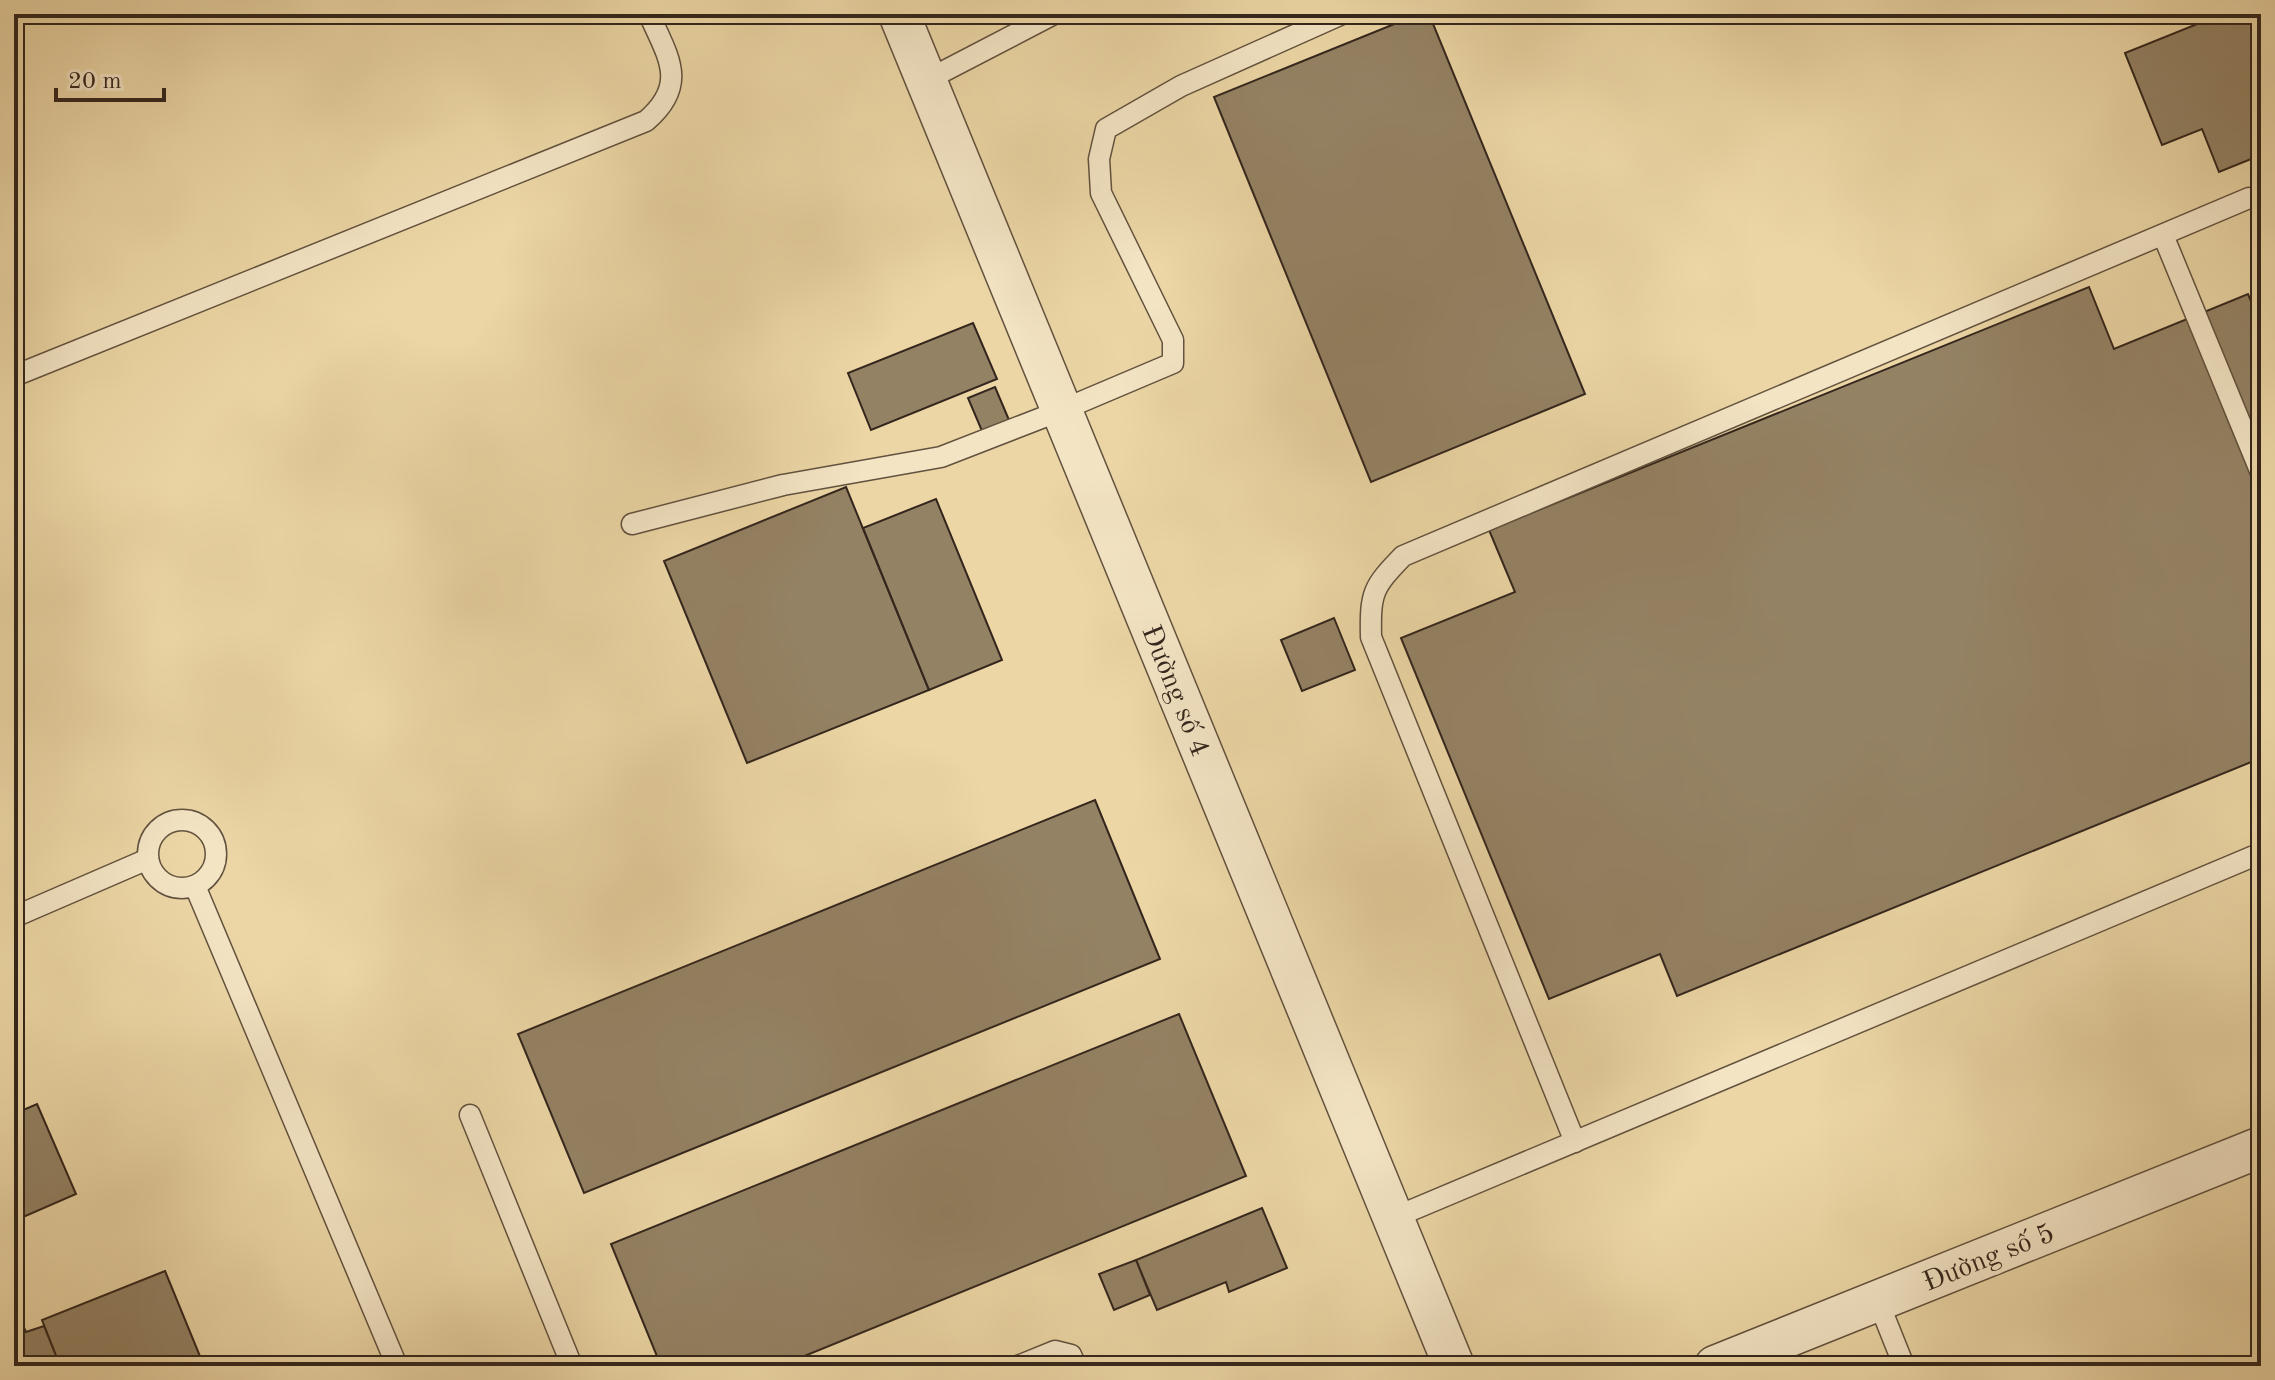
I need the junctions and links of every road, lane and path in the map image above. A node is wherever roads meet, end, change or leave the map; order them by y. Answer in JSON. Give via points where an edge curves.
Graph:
{"nodes":[{"id":1,"x":649,"y":14,"type":"edge"},
{"id":2,"x":899,"y":14,"type":"edge"},
{"id":3,"x":1054,"y":14,"type":"edge"},
{"id":4,"x":1342,"y":14,"type":"edge"},
{"id":5,"x":927,"y":80,"type":"junction"},
{"id":6,"x":2249,"y":198,"type":"dead end"},
{"id":7,"x":2163,"y":235,"type":"junction"},
{"id":8,"x":14,"y":376,"type":"edge"},
{"id":9,"x":1062,"y":410,"type":"junction"},
{"id":10,"x":2261,"y":473,"type":"edge"},
{"id":11,"x":632,"y":524,"type":"dead end"},
{"id":12,"x":2261,"y":853,"type":"edge"},
{"id":13,"x":148,"y":859,"type":"junction"},
{"id":14,"x":195,"y":886,"type":"junction"},
{"id":15,"x":14,"y":917,"type":"edge"},
{"id":16,"x":470,"y":1115,"type":"dead end"},
{"id":17,"x":1575,"y":1142,"type":"junction"},
{"id":18,"x":2261,"y":1147,"type":"edge"},
{"id":19,"x":1393,"y":1218,"type":"junction"},
{"id":20,"x":1878,"y":1301,"type":"junction"},
{"id":21,"x":397,"y":1366,"type":"edge"},
{"id":22,"x":572,"y":1366,"type":"edge"},
{"id":23,"x":1018,"y":1366,"type":"edge"},
{"id":24,"x":1076,"y":1366,"type":"edge"},
{"id":25,"x":1454,"y":1366,"type":"edge"},
{"id":26,"x":1715,"y":1366,"type":"edge"},
{"id":27,"x":1904,"y":1366,"type":"edge"}],
"edges":[{"from":1,"to":8,"type":"lane","via":[[672,75],[660,109],[646,121]]},
{"from":2,"to":5,"type":"street","name":"Đường số 4"},
{"from":3,"to":5,"type":"lane"},
{"from":4,"to":9,"type":"lane","via":[[1181,86],[1106,129],[1099,159],[1101,193],[1173,340],[1173,363]]},
{"from":5,"to":9,"type":"street","name":"Đường số 4"},
{"from":6,"to":7,"type":"lane"},
{"from":7,"to":10,"type":"lane"},
{"from":7,"to":17,"type":"lane","via":[[1403,556],[1379,581],[1370,606],[1371,637]]},
{"from":9,"to":11,"type":"lane","via":[[941,457],[783,485]]},
{"from":9,"to":19,"type":"street","name":"Đường số 4"},
{"from":12,"to":17,"type":"lane"},
{"from":13,"to":14,"type":"lane","via":[[158,879],[169,886]]},
{"from":13,"to":14,"type":"lane","via":[[158,829],[182,819],[196,822],[215,841],[217,854],[207,879]]},
{"from":13,"to":15,"type":"lane"},
{"from":14,"to":21,"type":"lane"},
{"from":16,"to":22,"type":"lane"},
{"from":17,"to":19,"type":"lane"},
{"from":18,"to":20,"type":"street","name":"Đường số 5"},
{"from":19,"to":25,"type":"street","name":"Đường số 4"},
{"from":20,"to":26,"type":"street","name":"Đường số 5"},
{"from":20,"to":27,"type":"lane"},
{"from":23,"to":24,"type":"lane","via":[[1055,1351],[1071,1355]]}]}
